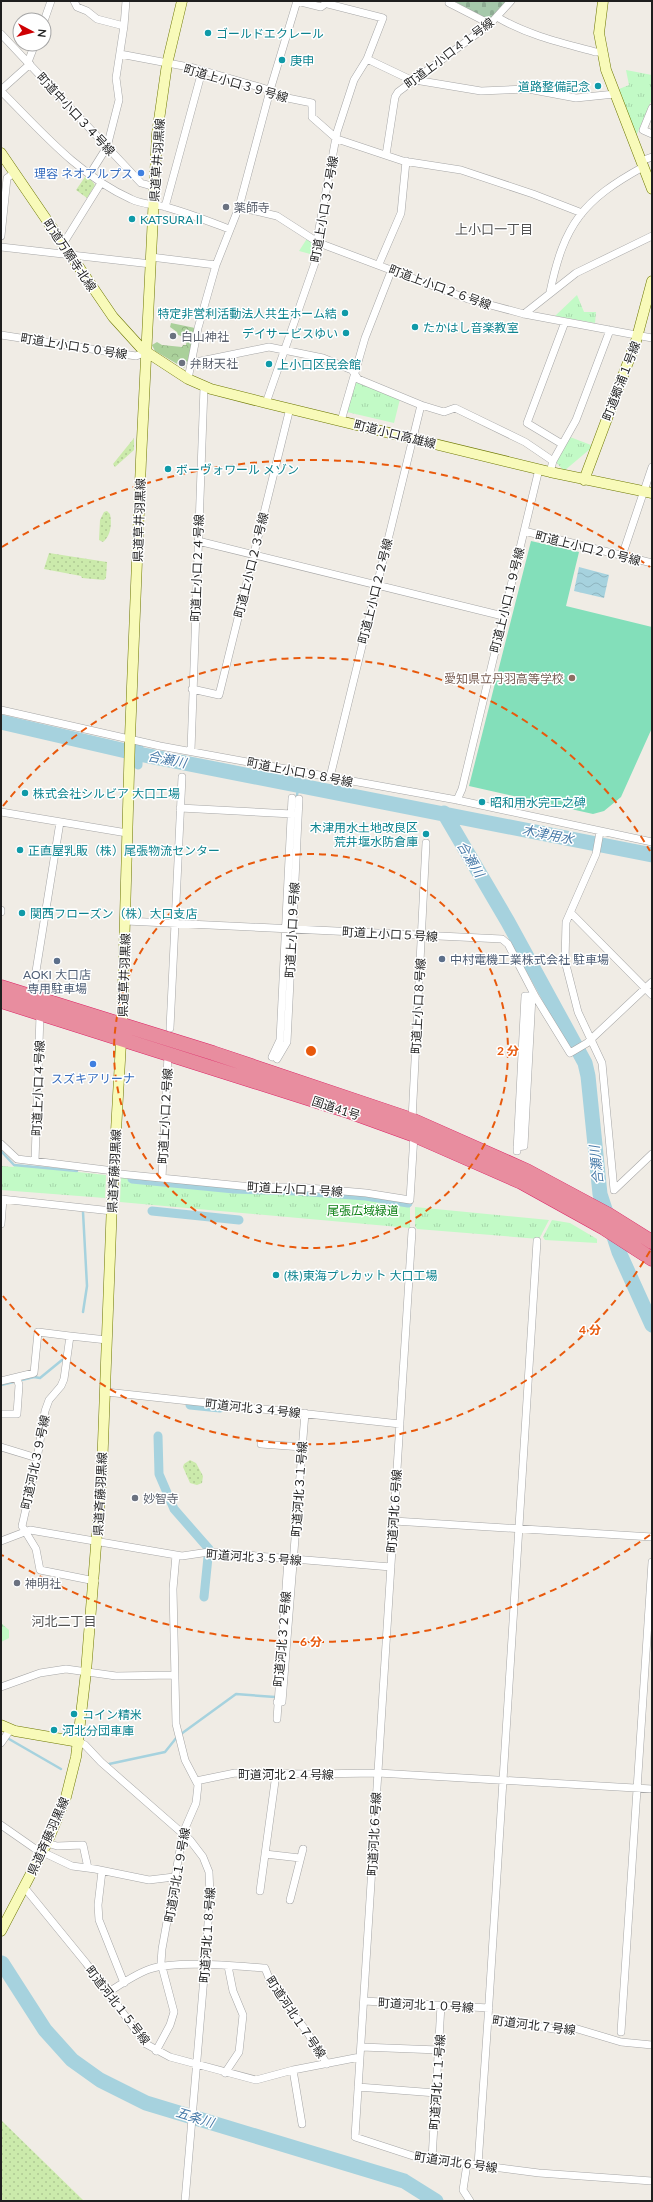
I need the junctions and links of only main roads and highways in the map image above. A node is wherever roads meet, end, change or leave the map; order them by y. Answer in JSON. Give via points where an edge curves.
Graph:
{"nodes":[{"id":1,"x":182,"y":1,"type":"edge"},
{"id":2,"x":603,"y":1,"type":"edge"},
{"id":3,"x":1,"y":153,"type":"edge"},
{"id":4,"x":652,"y":189,"type":"edge"},
{"id":5,"x":652,"y":282,"type":"edge"},
{"id":6,"x":146,"y":352,"type":"junction"},
{"id":7,"x":584,"y":480,"type":"junction"},
{"id":8,"x":648,"y":492,"type":"edge"},
{"id":9,"x":1,"y":986,"type":"edge"},
{"id":10,"x":1,"y":1001,"type":"edge"},
{"id":11,"x":122,"y":1025,"type":"junction"},
{"id":12,"x":122,"y":1041,"type":"junction"},
{"id":13,"x":652,"y":1242,"type":"edge"},
{"id":14,"x":652,"y":1259,"type":"edge"},
{"id":15,"x":1,"y":1726,"type":"edge"},
{"id":16,"x":79,"y":1742,"type":"junction"},
{"id":17,"x":2,"y":1929,"type":"edge"}],
"edges":[{"from":1,"to":6,"type":"main road","name":"県道草井羽黒線","via":[[167,64],[158,134]]},
{"from":2,"to":4,"type":"main road","via":[[599,33],[601,52]]},
{"from":3,"to":6,"type":"main road","name":"町道万願寺北線","via":[[113,317]]},
{"from":5,"to":7,"type":"main road","name":"町道郷浦１号線","via":[[638,336]]},
{"from":6,"to":7,"type":"main road","name":"町道小口高雄線","via":[[188,380],[204,387]]},
{"from":6,"to":11,"type":"main road","name":"県道草井羽黒線","via":[[130,737]]},
{"from":7,"to":8,"type":"main road","name":"町道小口高雄線"},
{"from":9,"to":11,"type":"highway","name":"国道41号"},
{"from":10,"to":12,"type":"highway","name":"国道41号"},
{"from":11,"to":12,"type":"main road","name":"県道草井羽黒線"},
{"from":11,"to":13,"type":"highway","name":"国道41号","via":[[343,1095],[471,1144],[609,1215]]},
{"from":12,"to":14,"type":"highway","name":"国道41号","via":[[414,1134],[522,1182],[604,1228]]},
{"from":12,"to":16,"type":"main road","name":"県道斉藤羽黒線","via":[[98,1541]]},
{"from":15,"to":16,"type":"main road","via":[[10,1730]]},
{"from":16,"to":17,"type":"main road","name":"県道斉藤羽黒線","via":[[66,1797],[45,1847]]}]}
